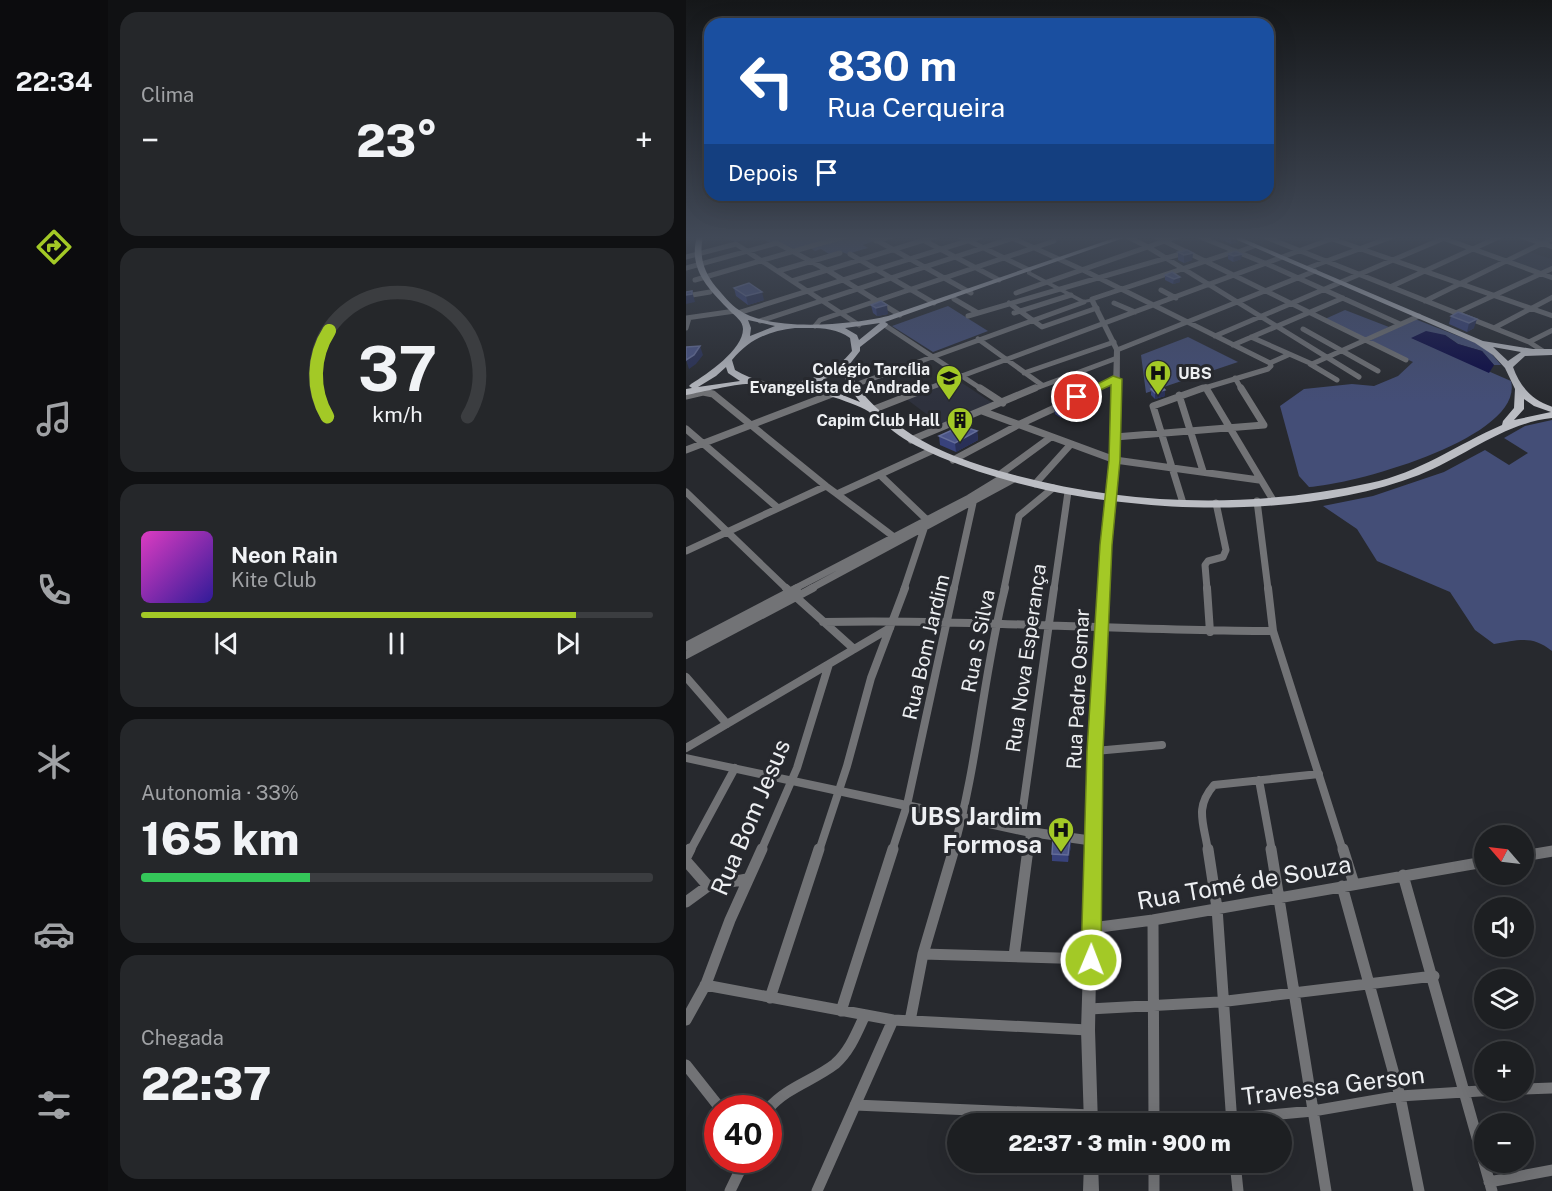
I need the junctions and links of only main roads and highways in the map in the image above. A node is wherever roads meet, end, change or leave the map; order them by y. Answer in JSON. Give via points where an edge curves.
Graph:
{"nodes":[{"id":1,"x":709,"y":292,"type":"edge"},
{"id":2,"x":970,"y":292,"type":"joint"},
{"id":3,"x":1362,"y":292,"type":"edge"},
{"id":4,"x":736,"y":312,"type":"junction"},
{"id":5,"x":795,"y":326,"type":"junction"},
{"id":6,"x":831,"y":327,"type":"junction"},
{"id":7,"x":1478,"y":341,"type":"junction"},
{"id":8,"x":744,"y":342,"type":"junction"},
{"id":9,"x":857,"y":345,"type":"junction"},
{"id":10,"x":1543,"y":352,"type":"edge"},
{"id":11,"x":728,"y":360,"type":"junction"},
{"id":12,"x":845,"y":365,"type":"junction"},
{"id":13,"x":1509,"y":367,"type":"junction"},
{"id":14,"x":748,"y":382,"type":"junction"},
{"id":15,"x":794,"y":384,"type":"junction"},
{"id":16,"x":1519,"y":390,"type":"junction"},
{"id":17,"x":686,"y":391,"type":"edge"},
{"id":18,"x":872,"y":410,"type":"junction"},
{"id":19,"x":1553,"y":410,"type":"edge"},
{"id":20,"x":1553,"y":415,"type":"edge"},
{"id":21,"x":1498,"y":429,"type":"junction"}],
"edges":[{"from":1,"to":4,"type":"main road"},
{"from":2,"to":6,"type":"main road","via":[[900,315]]},
{"from":2,"to":9,"type":"main road","via":[[883,324]]},
{"from":3,"to":7,"type":"main road"},
{"from":4,"to":5,"type":"main road","via":[[760,321]]},
{"from":4,"to":8,"type":"main road","via":[[747,328]]},
{"from":5,"to":6,"type":"main road"},
{"from":5,"to":8,"type":"main road","via":[[764,331]]},
{"from":6,"to":9,"type":"main road","via":[[853,335]]},
{"from":7,"to":10,"type":"main road"},
{"from":7,"to":13,"type":"main road"},
{"from":8,"to":11,"type":"main road"},
{"from":9,"to":12,"type":"main road"},
{"from":10,"to":13,"type":"main road","via":[[1516,357]]},
{"from":11,"to":14,"type":"main road","via":[[731,371]]},
{"from":11,"to":17,"type":"main road"},
{"from":12,"to":15,"type":"main road","via":[[826,377]]},
{"from":12,"to":18,"type":"main road","via":[[852,386]]},
{"from":13,"to":16,"type":"main road"},
{"from":14,"to":15,"type":"main road"},
{"from":14,"to":17,"type":"main road"},
{"from":15,"to":18,"type":"main road"},
{"from":16,"to":19,"type":"main road"},
{"from":16,"to":21,"type":"main road","via":[[1517,413]]},
{"from":18,"to":21,"type":"main road","via":[[931,451],[1006,476],[1068,492],[1183,503],[1273,500],[1364,487],[1445,460]]},
{"from":20,"to":21,"type":"main road","via":[[1523,419]]}]}
